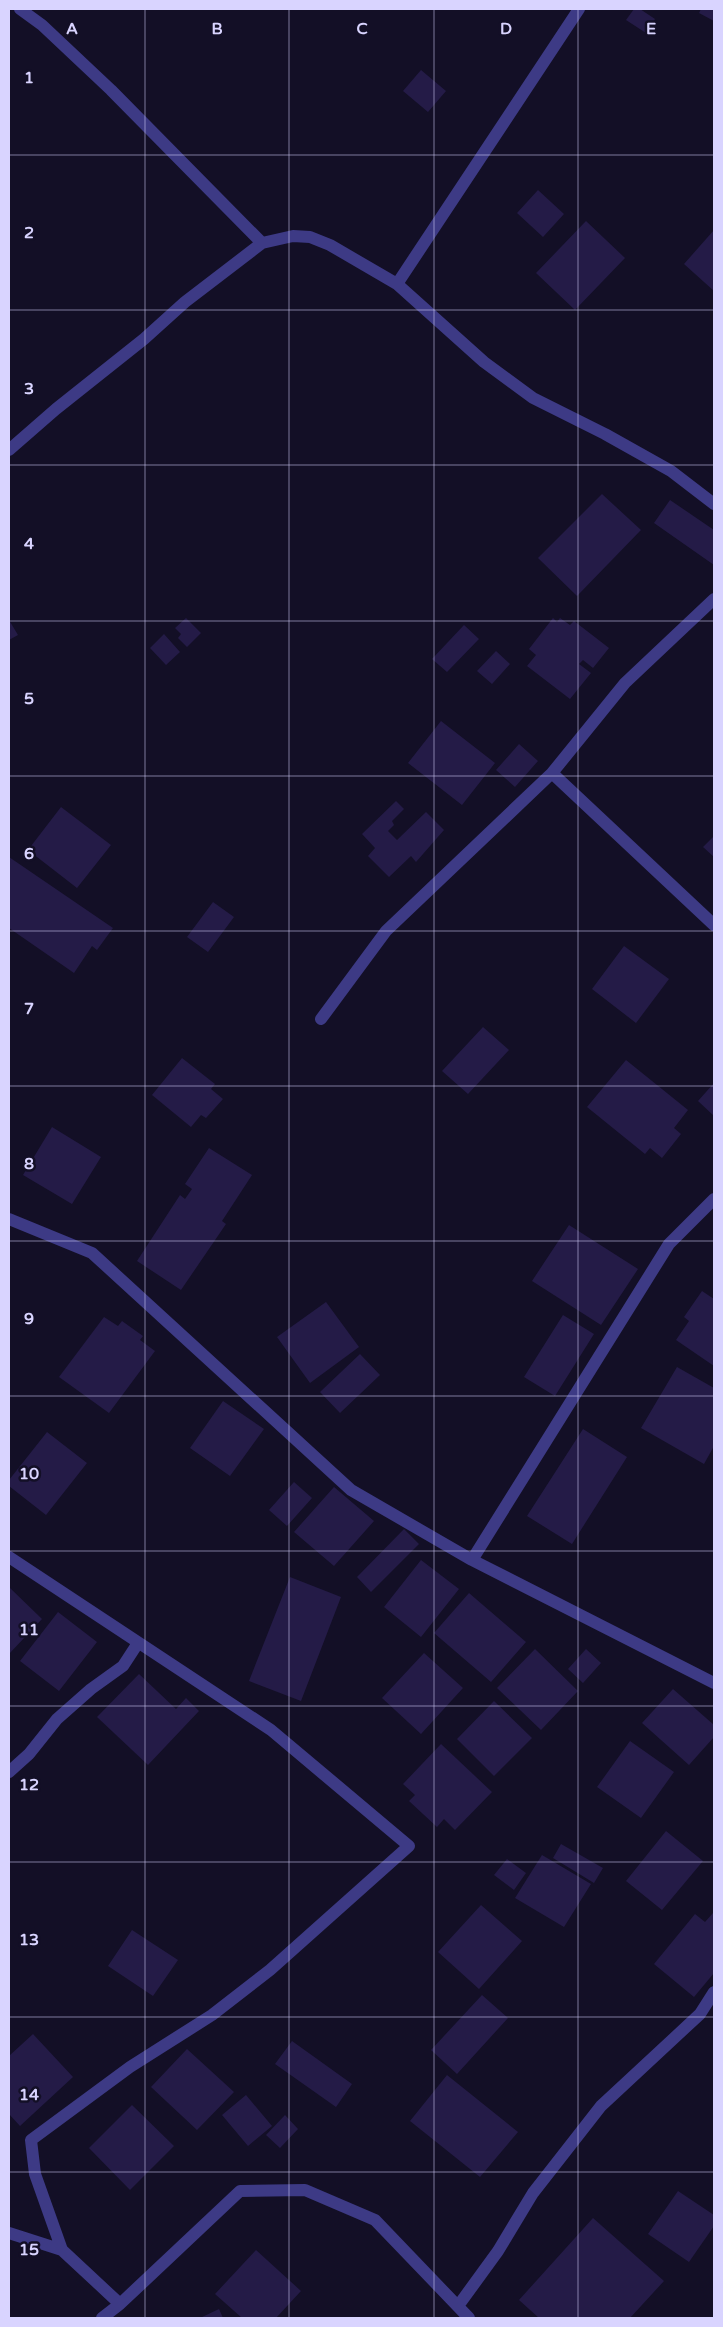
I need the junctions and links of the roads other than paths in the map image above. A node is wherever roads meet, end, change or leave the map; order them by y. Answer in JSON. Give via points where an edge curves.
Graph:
{"nodes":[{"id":1,"x":20,"y":9,"type":"edge"},
{"id":2,"x":580,"y":9,"type":"edge"},
{"id":3,"x":262,"y":243,"type":"junction"},
{"id":4,"x":397,"y":284,"type":"junction"},
{"id":5,"x":9,"y":450,"type":"edge"},
{"id":6,"x":714,"y":504,"type":"edge"},
{"id":7,"x":714,"y":599,"type":"edge"},
{"id":8,"x":552,"y":773,"type":"junction"},
{"id":9,"x":714,"y":926,"type":"edge"},
{"id":10,"x":322,"y":1019,"type":"dead end"},
{"id":11,"x":714,"y":1199,"type":"edge"},
{"id":12,"x":9,"y":1219,"type":"edge"},
{"id":13,"x":9,"y":1557,"type":"edge"},
{"id":14,"x":472,"y":1560,"type":"junction"},
{"id":15,"x":138,"y":1643,"type":"junction"},
{"id":16,"x":714,"y":1683,"type":"edge"},
{"id":17,"x":9,"y":1772,"type":"edge"},
{"id":18,"x":714,"y":1992,"type":"edge"},
{"id":19,"x":9,"y":2232,"type":"edge"},
{"id":20,"x":62,"y":2250,"type":"junction"},
{"id":21,"x":120,"y":2304,"type":"junction"},
{"id":22,"x":458,"y":2306,"type":"junction"},
{"id":23,"x":102,"y":2318,"type":"edge"},
{"id":24,"x":469,"y":2318,"type":"edge"}],
"edges":[{"from":1,"to":3,"type":"street","via":[[42,25],[111,90]]},
{"from":2,"to":4,"type":"street"},
{"from":3,"to":4,"type":"street","via":[[293,236],[310,237]]},
{"from":3,"to":5,"type":"street","via":[[185,302],[144,340]]},
{"from":4,"to":6,"type":"street","via":[[484,362],[534,398],[671,471]]},
{"from":7,"to":8,"type":"street","via":[[625,683]]},
{"from":8,"to":9,"type":"street"},
{"from":8,"to":10,"type":"street","via":[[386,931]]},
{"from":11,"to":14,"type":"street","via":[[669,1244]]},
{"from":12,"to":14,"type":"street","via":[[92,1253],[351,1490]]},
{"from":13,"to":15,"type":"street"},
{"from":14,"to":16,"type":"street"},
{"from":15,"to":17,"type":"street","via":[[123,1666],[57,1719],[29,1754]]},
{"from":15,"to":20,"type":"street","via":[[272,1730],[409,1846],[270,1970],[212,2015],[130,2067],[31,2140],[35,2174]]},
{"from":18,"to":22,"type":"street","via":[[700,2014],[601,2106],[534,2193]]},
{"from":19,"to":20,"type":"street"},
{"from":20,"to":21,"type":"street"},
{"from":21,"to":22,"type":"street","via":[[240,2191],[305,2190],[375,2220]]},
{"from":21,"to":23,"type":"street"},
{"from":22,"to":24,"type":"street"}]}
